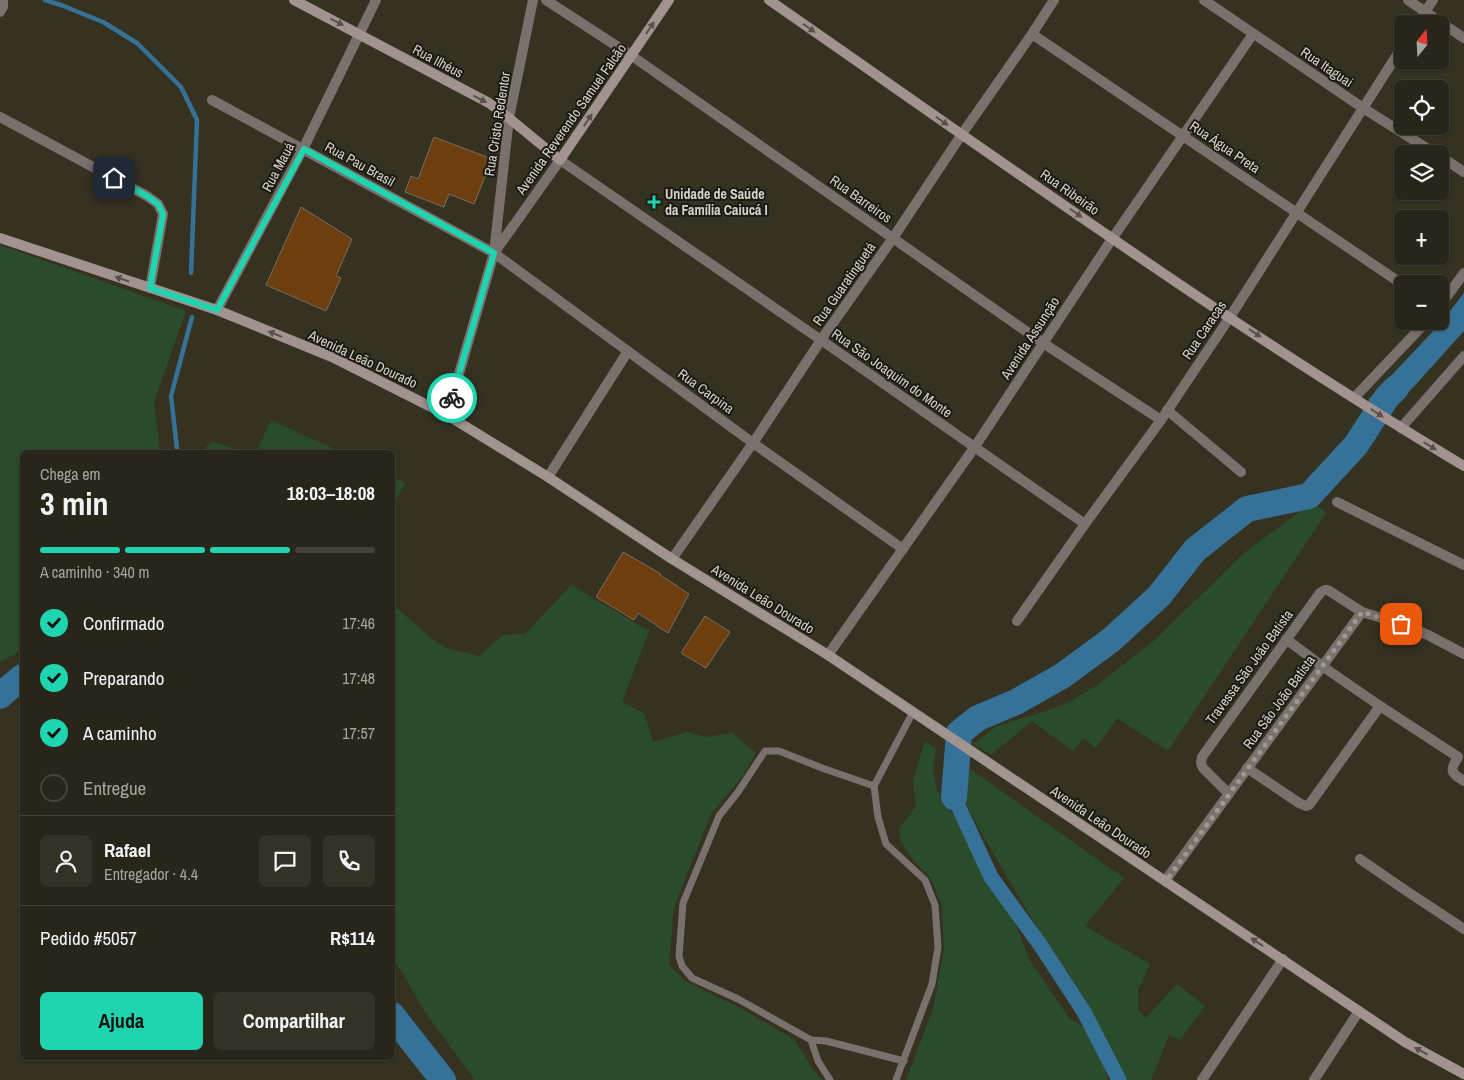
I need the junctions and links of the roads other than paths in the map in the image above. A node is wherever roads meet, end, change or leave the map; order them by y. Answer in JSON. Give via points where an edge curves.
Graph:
{"nodes":[{"id":1,"x":3,"y":0,"type":"edge"},
{"id":2,"x":294,"y":0,"type":"edge"},
{"id":3,"x":376,"y":0,"type":"edge"},
{"id":4,"x":533,"y":0,"type":"edge"},
{"id":5,"x":546,"y":0,"type":"edge"},
{"id":6,"x":669,"y":0,"type":"edge"},
{"id":7,"x":769,"y":0,"type":"edge"},
{"id":8,"x":1054,"y":0,"type":"edge"},
{"id":9,"x":1204,"y":0,"type":"edge"},
{"id":10,"x":1408,"y":0,"type":"edge"},
{"id":11,"x":1433,"y":0,"type":"edge"},
{"id":12,"x":0,"y":12,"type":"edge"},
{"id":13,"x":1425,"y":12,"type":"junction"},
{"id":14,"x":1423,"y":15,"type":"edge"},
{"id":15,"x":360,"y":34,"type":"junction"},
{"id":16,"x":1032,"y":34,"type":"junction"},
{"id":17,"x":1253,"y":34,"type":"junction"},
{"id":18,"x":1464,"y":38,"type":"edge"},
{"id":19,"x":632,"y":56,"type":"junction"},
{"id":20,"x":1394,"y":60,"type":"edge"},
{"id":21,"x":212,"y":100,"type":"dead end"},
{"id":22,"x":1364,"y":108,"type":"junction"},
{"id":23,"x":0,"y":117,"type":"edge"},
{"id":24,"x":509,"y":118,"type":"junction"},
{"id":25,"x":962,"y":134,"type":"junction"},
{"id":26,"x":1184,"y":136,"type":"junction"},
{"id":27,"x":1422,"y":145,"type":"edge"},
{"id":28,"x":304,"y":149,"type":"junction"},
{"id":29,"x":560,"y":160,"type":"junction"},
{"id":30,"x":1449,"y":162,"type":"edge"},
{"id":31,"x":1464,"y":172,"type":"edge"},
{"id":32,"x":1297,"y":212,"type":"junction"},
{"id":33,"x":0,"y":238,"type":"edge"},
{"id":34,"x":893,"y":238,"type":"junction"},
{"id":35,"x":1112,"y":239,"type":"junction"},
{"id":36,"x":494,"y":253,"type":"junction"},
{"id":37,"x":1464,"y":273,"type":"edge"},
{"id":38,"x":1394,"y":279,"type":"edge"},
{"id":39,"x":150,"y":288,"type":"junction"},
{"id":40,"x":1449,"y":294,"type":"edge"},
{"id":41,"x":217,"y":310,"type":"junction"},
{"id":42,"x":1230,"y":317,"type":"junction"},
{"id":43,"x":1419,"y":330,"type":"edge"},
{"id":44,"x":821,"y":340,"type":"junction"},
{"id":45,"x":1044,"y":343,"type":"junction"},
{"id":46,"x":628,"y":352,"type":"junction"},
{"id":47,"x":1464,"y":356,"type":"edge"},
{"id":48,"x":1356,"y":400,"type":"junction"},
{"id":49,"x":1167,"y":410,"type":"junction"},
{"id":50,"x":446,"y":415,"type":"junction"},
{"id":51,"x":1161,"y":420,"type":"junction"},
{"id":52,"x":1398,"y":427,"type":"junction"},
{"id":53,"x":753,"y":443,"type":"junction"},
{"id":54,"x":974,"y":448,"type":"junction"},
{"id":55,"x":1464,"y":466,"type":"edge"},
{"id":56,"x":1241,"y":472,"type":"dead end"},
{"id":57,"x":548,"y":477,"type":"junction"},
{"id":58,"x":1337,"y":502,"type":"dead end"},
{"id":59,"x":1085,"y":524,"type":"junction"},
{"id":60,"x":902,"y":549,"type":"junction"},
{"id":61,"x":672,"y":559,"type":"junction"},
{"id":62,"x":1464,"y":565,"type":"edge"},
{"id":63,"x":1362,"y":612,"type":"junction"},
{"id":64,"x":1017,"y":621,"type":"dead end"},
{"id":65,"x":1286,"y":639,"type":"junction"},
{"id":66,"x":1464,"y":654,"type":"edge"},
{"id":67,"x":828,"y":655,"type":"junction"},
{"id":68,"x":1322,"y":666,"type":"junction"},
{"id":69,"x":1380,"y":706,"type":"junction"},
{"id":70,"x":913,"y":712,"type":"junction"},
{"id":71,"x":1461,"y":755,"type":"edge"},
{"id":72,"x":1248,"y":768,"type":"junction"},
{"id":73,"x":1464,"y":781,"type":"edge"},
{"id":74,"x":874,"y":786,"type":"junction"},
{"id":75,"x":1229,"y":794,"type":"junction"},
{"id":76,"x":1360,"y":859,"type":"dead end"},
{"id":77,"x":1166,"y":881,"type":"junction"},
{"id":78,"x":1464,"y":929,"type":"edge"},
{"id":79,"x":1283,"y":959,"type":"junction"},
{"id":80,"x":1359,"y":1012,"type":"junction"},
{"id":81,"x":811,"y":1040,"type":"junction"},
{"id":82,"x":904,"y":1061,"type":"junction"},
{"id":83,"x":1464,"y":1074,"type":"edge"},
{"id":84,"x":830,"y":1080,"type":"edge"},
{"id":85,"x":896,"y":1080,"type":"edge"},
{"id":86,"x":1202,"y":1080,"type":"edge"},
{"id":87,"x":1314,"y":1080,"type":"edge"}],
"edges":[{"from":1,"to":12,"type":"street"},
{"from":2,"to":15,"type":"main road","name":"Rua Ilhéus","one_way":true},
{"from":3,"to":15,"type":"street","name":"Rua Mauá"},
{"from":4,"to":24,"type":"street","name":"Rua Cristo Redentor"},
{"from":5,"to":19,"type":"street","name":"Rua Barreiros"},
{"from":19,"to":6,"type":"main road","name":"Avenida Reverendo Samuel Falcão","one_way":true},
{"from":7,"to":25,"type":"main road","name":"Rua Ribeirão","one_way":true},
{"from":8,"to":16,"type":"street","name":"Rua Guaratinguetá"},
{"from":9,"to":17,"type":"street","name":"Rua Itaguai"},
{"from":10,"to":13,"type":"street"},
{"from":11,"to":13,"type":"street"},
{"from":13,"to":14,"type":"street"},
{"from":13,"to":18,"type":"street"},
{"from":15,"to":24,"type":"main road","name":"Rua Ilhéus","one_way":true,"via":[[489,103]]},
{"from":15,"to":28,"type":"street","name":"Rua Mauá"},
{"from":16,"to":25,"type":"street","name":"Rua Guaratinguetá"},
{"from":16,"to":26,"type":"street","name":"Rua Água Preta"},
{"from":17,"to":22,"type":"street","name":"Rua Itaguai"},
{"from":17,"to":26,"type":"street","name":"Avenida Assunção"},
{"from":29,"to":19,"type":"main road","name":"Avenida Reverendo Samuel Falcão","one_way":true},
{"from":19,"to":34,"type":"street","name":"Rua Barreiros"},
{"from":20,"to":22,"type":"street","name":"Rua Caracas"},
{"from":21,"to":28,"type":"street","name":"Rua Pau Brasil"},
{"from":22,"to":27,"type":"street","name":"Rua Itaguai"},
{"from":22,"to":32,"type":"street","name":"Rua Caracas"},
{"from":23,"to":39,"type":"street","via":[[158,204],[163,214]]},
{"from":24,"to":29,"type":"main road","name":"Rua Ilhéus"},
{"from":24,"to":36,"type":"street","name":"Rua Cristo Redentor"},
{"from":25,"to":34,"type":"street","name":"Rua Guaratinguetá"},
{"from":25,"to":35,"type":"main road","name":"Rua Ribeirão","one_way":true},
{"from":26,"to":32,"type":"street","name":"Rua Água Preta"},
{"from":26,"to":35,"type":"street","name":"Avenida Assunção"},
{"from":28,"to":36,"type":"street","name":"Rua Pau Brasil"},
{"from":28,"to":41,"type":"street","name":"Rua Mauá"},
{"from":29,"to":36,"type":"street","name":"Avenida Reverendo Samuel Falcão"},
{"from":29,"to":44,"type":"street","name":"Rua São Joaquim do Monte"},
{"from":30,"to":31,"type":"street"},
{"from":32,"to":38,"type":"street","name":"Rua Água Preta"},
{"from":32,"to":42,"type":"street","name":"Rua Caracas"},
{"from":39,"to":33,"type":"main road","name":"Avenida Leão Dourado","one_way":true},
{"from":34,"to":44,"type":"street","name":"Rua Guaratinguetá"},
{"from":34,"to":45,"type":"street","name":"Rua Barreiros"},
{"from":35,"to":42,"type":"main road","name":"Rua Ribeirão"},
{"from":35,"to":45,"type":"street","name":"Avenida Assunção"},
{"from":36,"to":46,"type":"street","name":"Rua Carpina"},
{"from":36,"to":50,"type":"street"},
{"from":37,"to":40,"type":"street"},
{"from":39,"to":41,"type":"main road","name":"Avenida Leão Dourado"},
{"from":50,"to":41,"type":"main road","name":"Avenida Leão Dourado","one_way":true,"via":[[332,358]]},
{"from":42,"to":48,"type":"main road","name":"Rua Ribeirão","one_way":true},
{"from":42,"to":49,"type":"street","name":"Rua Caracas"},
{"from":43,"to":48,"type":"street"},
{"from":44,"to":53,"type":"street","name":"Rua Guaratinguetá"},
{"from":44,"to":54,"type":"street","name":"Rua São Joaquim do Monte"},
{"from":45,"to":51,"type":"street","name":"Rua Barreiros"},
{"from":45,"to":54,"type":"street","name":"Avenida Assunção"},
{"from":46,"to":53,"type":"street","name":"Rua Carpina"},
{"from":46,"to":57,"type":"street"},
{"from":47,"to":52,"type":"street"},
{"from":48,"to":52,"type":"main road","name":"Rua Ribeirão","one_way":true},
{"from":49,"to":51,"type":"street","name":"Rua Caracas"},
{"from":49,"to":56,"type":"street"},
{"from":50,"to":57,"type":"main road","name":"Avenida Leão Dourado"},
{"from":51,"to":59,"type":"street","name":"Rua Caracas"},
{"from":52,"to":55,"type":"main road","name":"Rua Ribeirão","one_way":true},
{"from":53,"to":60,"type":"street","name":"Rua Carpina"},
{"from":53,"to":61,"type":"street","name":"Rua Guaratinguetá"},
{"from":54,"to":59,"type":"street","name":"Rua São Joaquim do Monte"},
{"from":54,"to":60,"type":"street","name":"Avenida Assunção"},
{"from":57,"to":61,"type":"main road","name":"Avenida Leão Dourado"},
{"from":58,"to":62,"type":"street"},
{"from":59,"to":64,"type":"street","name":"Rua Caracas"},
{"from":60,"to":67,"type":"street","name":"Avenida Assunção"},
{"from":61,"to":67,"type":"main road","name":"Avenida Leão Dourado"},
{"from":63,"to":65,"type":"street","name":"Travessa São João Batista","via":[[1324,590]]},
{"from":63,"to":66,"type":"street","via":[[1428,635]]},
{"from":63,"to":68,"type":"street","name":"Rua São João Batista"},
{"from":65,"to":68,"type":"street"},
{"from":65,"to":75,"type":"street","name":"Travessa São João Batista","via":[[1202,757],[1203,768]]},
{"from":67,"to":70,"type":"main road","name":"Avenida Leão Dourado"},
{"from":68,"to":69,"type":"street"},
{"from":68,"to":72,"type":"street","name":"Rua São João Batista"},
{"from":69,"to":71,"type":"street"},
{"from":69,"to":72,"type":"street","via":[[1309,805],[1299,803]]},
{"from":70,"to":74,"type":"lane"},
{"from":70,"to":77,"type":"main road","name":"Avenida Leão Dourado"},
{"from":71,"to":73,"type":"street","via":[[1452,770]]},
{"from":72,"to":75,"type":"street","name":"Rua São João Batista"},
{"from":74,"to":81,"type":"lane","via":[[779,750],[765,751],[719,816],[683,903],[679,956],[682,966],[692,978],[738,999]]},
{"from":74,"to":82,"type":"lane","via":[[886,844],[925,880],[935,905],[938,948],[932,984]]},
{"from":75,"to":77,"type":"street","name":"Rua São João Batista"},
{"from":76,"to":78,"type":"street"},
{"from":79,"to":77,"type":"main road","name":"Avenida Leão Dourado","one_way":true},
{"from":79,"to":80,"type":"main road","name":"Avenida Leão Dourado"},
{"from":79,"to":86,"type":"street"},
{"from":83,"to":80,"type":"main road","name":"Avenida Leão Dourado","one_way":true},
{"from":80,"to":87,"type":"street"},
{"from":81,"to":82,"type":"lane"},
{"from":81,"to":84,"type":"lane","via":[[818,1061]]},
{"from":82,"to":85,"type":"lane"}]}
